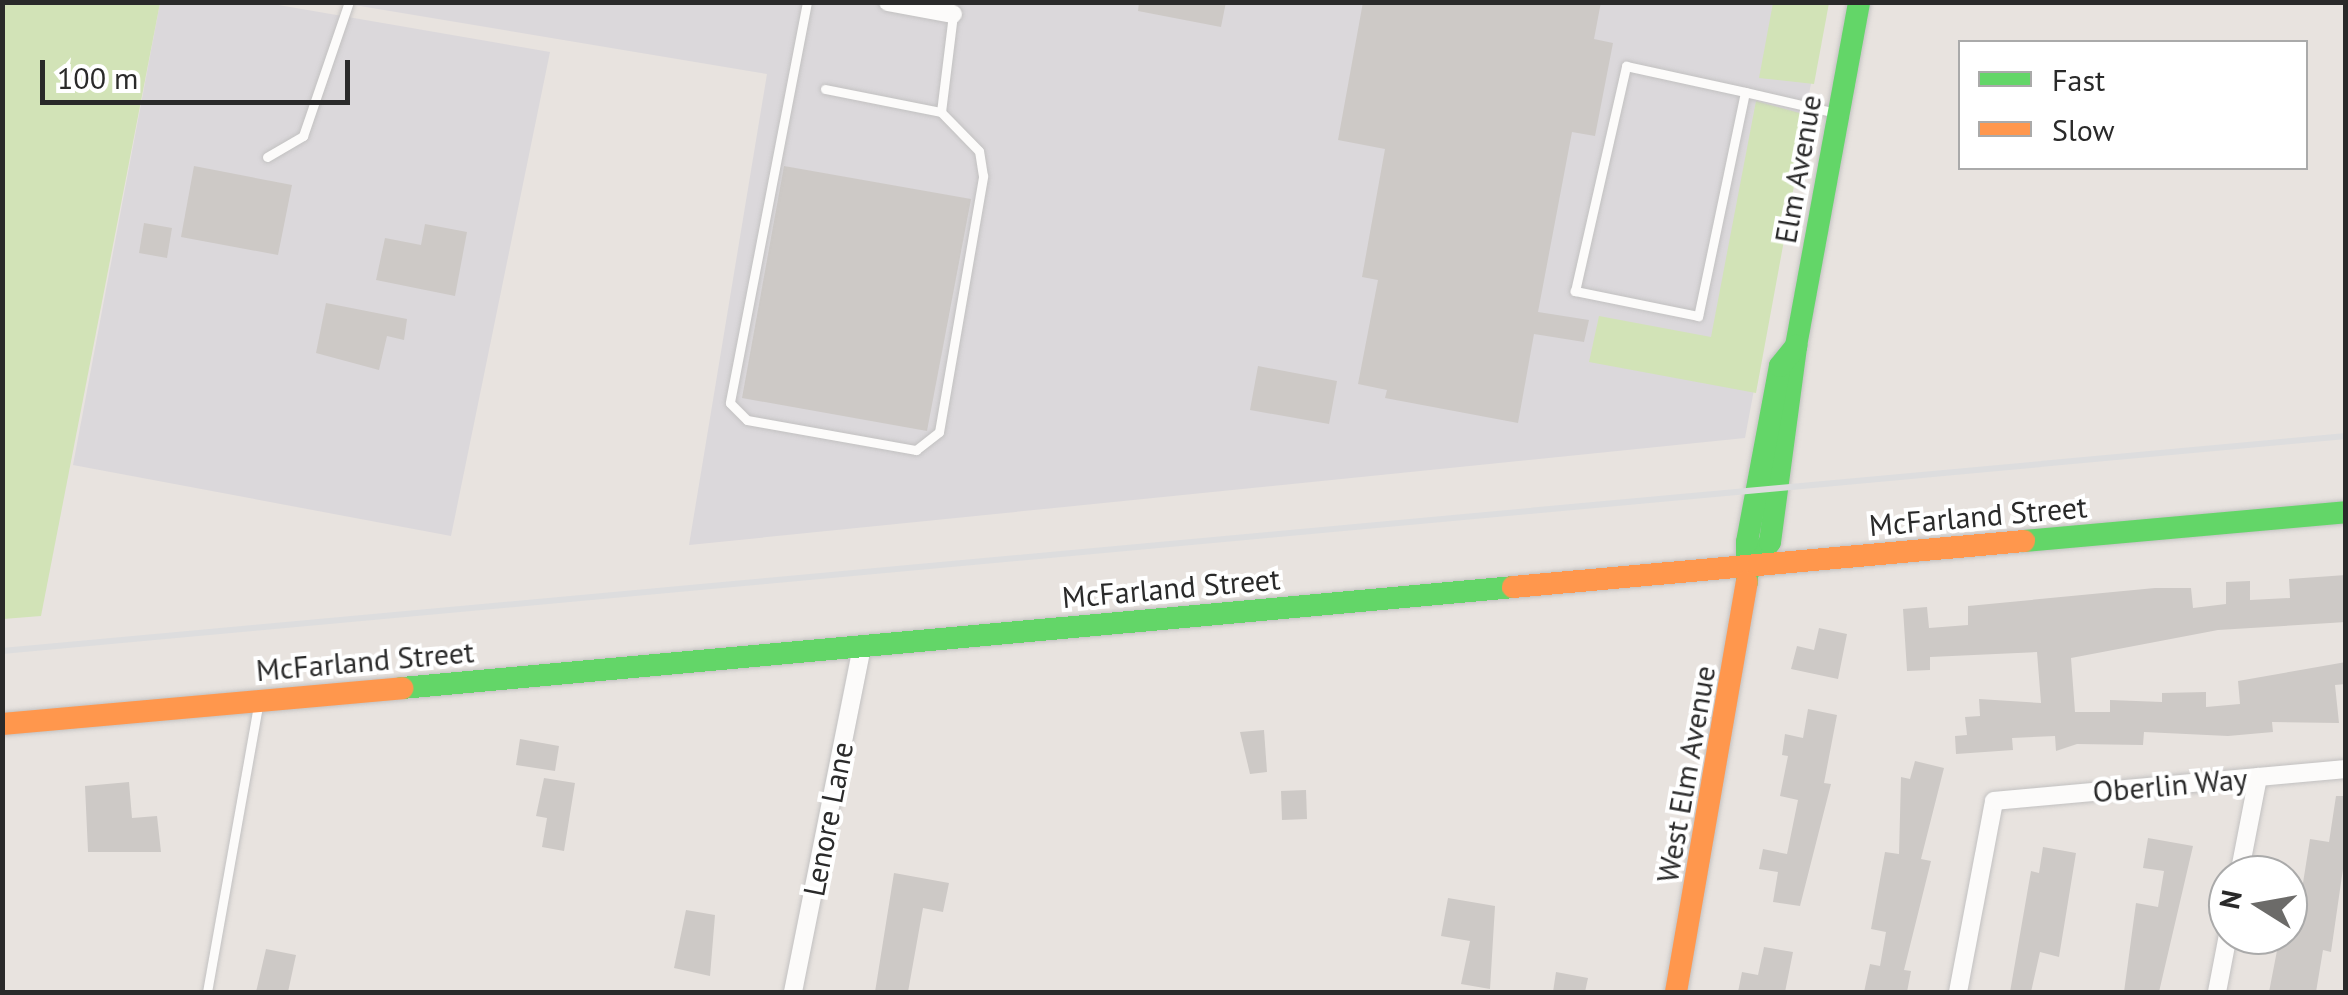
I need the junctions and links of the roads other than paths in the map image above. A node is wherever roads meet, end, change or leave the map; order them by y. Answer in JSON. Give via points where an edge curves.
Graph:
{"nodes":[{"id":1,"x":349,"y":2,"type":"edge"},
{"id":2,"x":807,"y":2,"type":"edge"},
{"id":3,"x":888,"y":2,"type":"edge"},
{"id":4,"x":1860,"y":2,"type":"edge"},
{"id":5,"x":953,"y":14,"type":"joint"},
{"id":6,"x":825,"y":89,"type":"dead end"},
{"id":7,"x":1745,"y":92,"type":"junction"},
{"id":8,"x":941,"y":112,"type":"junction"},
{"id":9,"x":1839,"y":113,"type":"junction"},
{"id":10,"x":267,"y":156,"type":"dead end"},
{"id":11,"x":1767,"y":491,"type":"joint"},
{"id":12,"x":2346,"y":512,"type":"edge"},
{"id":13,"x":1753,"y":566,"type":"junction"},
{"id":14,"x":862,"y":646,"type":"junction"},
{"id":15,"x":259,"y":701,"type":"junction"},
{"id":16,"x":2,"y":724,"type":"edge"},
{"id":17,"x":2346,"y":769,"type":"edge"},
{"id":18,"x":2258,"y":777,"type":"junction"},
{"id":19,"x":2243,"y":855,"type":"edge"},
{"id":20,"x":2224,"y":955,"type":"edge"},
{"id":21,"x":207,"y":992,"type":"edge"},
{"id":22,"x":793,"y":992,"type":"edge"},
{"id":23,"x":1676,"y":992,"type":"edge"},
{"id":24,"x":1958,"y":992,"type":"edge"},
{"id":25,"x":2217,"y":992,"type":"edge"}],
"edges":[{"from":1,"to":10,"type":"lane","via":[[302,136]]},
{"from":2,"to":8,"type":"lane","via":[[734,414],[916,450],[939,432],[983,176],[979,151]]},
{"from":3,"to":5,"type":"street"},
{"from":4,"to":9,"type":"street","name":"Elm Avenue"},
{"from":5,"to":8,"type":"lane"},
{"from":6,"to":8,"type":"lane"},
{"from":7,"to":7,"type":"lane","via":[[1626,66],[1575,291],[1698,316]]},
{"from":7,"to":9,"type":"lane"},
{"from":9,"to":11,"type":"street","name":"Elm Avenue"},
{"from":11,"to":13,"type":"street","name":"West Elm Avenue","via":[[1770,542]]},
{"from":12,"to":13,"type":"street","name":"McFarland Street"},
{"from":13,"to":14,"type":"street","name":"McFarland Street"},
{"from":13,"to":23,"type":"street","name":"West Elm Avenue"},
{"from":14,"to":15,"type":"street","name":"McFarland Street"},
{"from":14,"to":22,"type":"street","name":"Lenore Lane"},
{"from":15,"to":16,"type":"street","name":"McFarland Street"},
{"from":15,"to":21,"type":"lane"},
{"from":17,"to":18,"type":"street","name":"Oberlin Way"},
{"from":18,"to":19,"type":"street"},
{"from":18,"to":24,"type":"street","name":"Oberlin Way","via":[[1994,801]]},
{"from":20,"to":25,"type":"street"}]}
